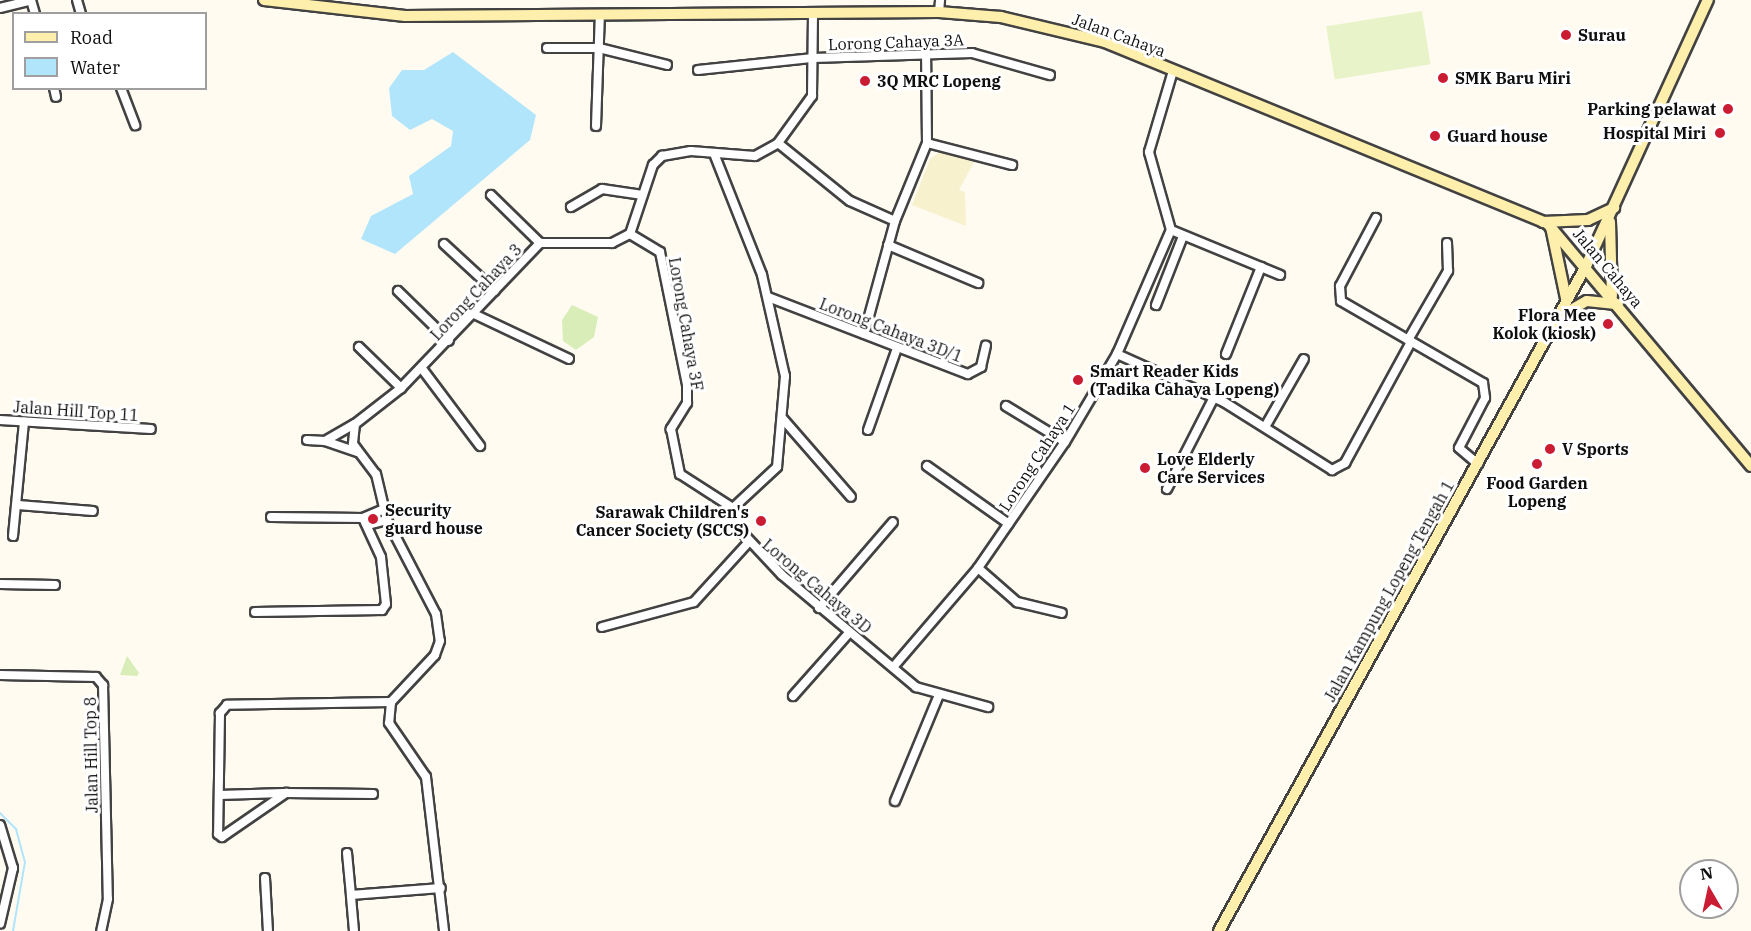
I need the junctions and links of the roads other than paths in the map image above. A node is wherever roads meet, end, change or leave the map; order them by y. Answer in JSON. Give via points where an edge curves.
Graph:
{"nodes":[{"id":1,"x":31,"y":0,"type":"edge"},
{"id":2,"x":264,"y":0,"type":"edge"},
{"id":3,"x":940,"y":0,"type":"edge"},
{"id":4,"x":1708,"y":0,"type":"edge"},
{"id":5,"x":0,"y":8,"type":"edge"},
{"id":6,"x":813,"y":12,"type":"junction"},
{"id":7,"x":939,"y":12,"type":"junction"},
{"id":8,"x":600,"y":14,"type":"junction"},
{"id":9,"x":547,"y":48,"type":"dead end"},
{"id":10,"x":599,"y":48,"type":"junction"},
{"id":11,"x":926,"y":54,"type":"junction"},
{"id":12,"x":813,"y":58,"type":"junction"},
{"id":13,"x":667,"y":65,"type":"dead end"},
{"id":14,"x":698,"y":70,"type":"dead end"},
{"id":15,"x":1173,"y":71,"type":"junction"},
{"id":16,"x":1050,"y":75,"type":"dead end"},
{"id":17,"x":122,"y":90,"type":"edge"},
{"id":18,"x":135,"y":125,"type":"dead end"},
{"id":19,"x":596,"y":126,"type":"dead end"},
{"id":20,"x":778,"y":143,"type":"junction"},
{"id":21,"x":927,"y":143,"type":"junction"},
{"id":22,"x":715,"y":156,"type":"junction"},
{"id":23,"x":1012,"y":165,"type":"dead end"},
{"id":24,"x":491,"y":195,"type":"dead end"},
{"id":25,"x":643,"y":195,"type":"junction"},
{"id":26,"x":571,"y":207,"type":"dead end"},
{"id":27,"x":1612,"y":212,"type":"junction"},
{"id":28,"x":1376,"y":218,"type":"dead end"},
{"id":29,"x":895,"y":220,"type":"junction"},
{"id":30,"x":1547,"y":224,"type":"junction"},
{"id":31,"x":1171,"y":230,"type":"junction"},
{"id":32,"x":630,"y":234,"type":"junction"},
{"id":33,"x":1183,"y":236,"type":"junction"},
{"id":34,"x":540,"y":243,"type":"junction"},
{"id":35,"x":1447,"y":243,"type":"dead end"},
{"id":36,"x":444,"y":244,"type":"dead end"},
{"id":37,"x":888,"y":245,"type":"junction"},
{"id":38,"x":1586,"y":266,"type":"junction"},
{"id":39,"x":1261,"y":267,"type":"junction"},
{"id":40,"x":1280,"y":275,"type":"dead end"},
{"id":41,"x":978,"y":283,"type":"dead end"},
{"id":42,"x":398,"y":291,"type":"dead end"},
{"id":43,"x":495,"y":291,"type":"junction"},
{"id":44,"x":768,"y":297,"type":"junction"},
{"id":45,"x":1566,"y":298,"type":"junction"},
{"id":46,"x":1615,"y":300,"type":"junction"},
{"id":47,"x":1156,"y":305,"type":"dead end"},
{"id":48,"x":474,"y":314,"type":"junction"},
{"id":49,"x":1554,"y":320,"type":"junction"},
{"id":50,"x":864,"y":334,"type":"junction"},
{"id":51,"x":449,"y":341,"type":"junction"},
{"id":52,"x":1409,"y":341,"type":"junction"},
{"id":53,"x":986,"y":346,"type":"dead end"},
{"id":54,"x":359,"y":347,"type":"dead end"},
{"id":55,"x":897,"y":348,"type":"junction"},
{"id":56,"x":1117,"y":354,"type":"junction"},
{"id":57,"x":1226,"y":354,"type":"dead end"},
{"id":58,"x":569,"y":359,"type":"dead end"},
{"id":59,"x":1304,"y":359,"type":"dead end"},
{"id":60,"x":423,"y":370,"type":"junction"},
{"id":61,"x":401,"y":388,"type":"junction"},
{"id":62,"x":1213,"y":399,"type":"junction"},
{"id":63,"x":1006,"y":406,"type":"dead end"},
{"id":64,"x":783,"y":419,"type":"junction"},
{"id":65,"x":0,"y":420,"type":"edge"},
{"id":66,"x":24,"y":422,"type":"junction"},
{"id":67,"x":355,"y":424,"type":"junction"},
{"id":68,"x":1265,"y":426,"type":"junction"},
{"id":69,"x":151,"y":429,"type":"dead end"},
{"id":70,"x":868,"y":430,"type":"dead end"},
{"id":71,"x":308,"y":440,"type":"dead end"},
{"id":72,"x":325,"y":441,"type":"junction"},
{"id":73,"x":1065,"y":442,"type":"junction"},
{"id":74,"x":480,"y":446,"type":"dead end"},
{"id":75,"x":357,"y":453,"type":"junction"},
{"id":76,"x":1478,"y":464,"type":"junction"},
{"id":77,"x":927,"y":466,"type":"dead end"},
{"id":78,"x":1751,"y":466,"type":"edge"},
{"id":79,"x":1167,"y":489,"type":"dead end"},
{"id":80,"x":851,"y":497,"type":"dead end"},
{"id":81,"x":18,"y":505,"type":"junction"},
{"id":82,"x":733,"y":508,"type":"junction"},
{"id":83,"x":384,"y":509,"type":"junction"},
{"id":84,"x":93,"y":511,"type":"dead end"},
{"id":85,"x":271,"y":517,"type":"dead end"},
{"id":86,"x":387,"y":520,"type":"junction"},
{"id":87,"x":365,"y":521,"type":"junction"},
{"id":88,"x":892,"y":522,"type":"dead end"},
{"id":89,"x":1009,"y":524,"type":"junction"},
{"id":90,"x":13,"y":536,"type":"dead end"},
{"id":91,"x":747,"y":544,"type":"junction"},
{"id":92,"x":978,"y":568,"type":"junction"},
{"id":93,"x":0,"y":584,"type":"edge"},
{"id":94,"x":55,"y":585,"type":"dead end"},
{"id":95,"x":819,"y":608,"type":"junction"},
{"id":96,"x":255,"y":612,"type":"dead end"},
{"id":97,"x":1062,"y":613,"type":"dead end"},
{"id":98,"x":602,"y":627,"type":"dead end"},
{"id":99,"x":849,"y":633,"type":"junction"},
{"id":100,"x":895,"y":665,"type":"junction"},
{"id":101,"x":0,"y":675,"type":"edge"},
{"id":102,"x":793,"y":696,"type":"dead end"},
{"id":103,"x":938,"y":697,"type":"junction"},
{"id":104,"x":391,"y":702,"type":"junction"},
{"id":105,"x":988,"y":708,"type":"dead end"},
{"id":106,"x":286,"y":793,"type":"junction"},
{"id":107,"x":373,"y":794,"type":"dead end"},
{"id":108,"x":219,"y":795,"type":"junction"},
{"id":109,"x":895,"y":801,"type":"dead end"},
{"id":110,"x":0,"y":825,"type":"edge"},
{"id":111,"x":347,"y":853,"type":"dead end"},
{"id":112,"x":265,"y":878,"type":"dead end"},
{"id":113,"x":441,"y":888,"type":"junction"},
{"id":114,"x":351,"y":895,"type":"junction"},
{"id":115,"x":0,"y":924,"type":"edge"},
{"id":116,"x":101,"y":931,"type":"edge"},
{"id":117,"x":268,"y":931,"type":"edge"},
{"id":118,"x":354,"y":931,"type":"edge"},
{"id":119,"x":444,"y":931,"type":"edge"},
{"id":120,"x":1219,"y":931,"type":"edge"}],
"edges":[{"from":1,"to":5,"type":"street"},
{"from":2,"to":8,"type":"street","name":"Jalan Cahaya","via":[[378,15]]},
{"from":3,"to":7,"type":"street"},
{"from":4,"to":27,"type":"street","name":"Jalan Kampung Lopeng Tengah 1","via":[[1650,116]]},
{"from":6,"to":7,"type":"street","name":"Jalan Cahaya"},
{"from":6,"to":8,"type":"street","name":"Jalan Cahaya"},
{"from":6,"to":12,"type":"street"},
{"from":7,"to":15,"type":"street","name":"Jalan Cahaya","via":[[1058,28]]},
{"from":8,"to":10,"type":"street"},
{"from":9,"to":10,"type":"street"},
{"from":10,"to":13,"type":"street"},
{"from":10,"to":19,"type":"street"},
{"from":11,"to":12,"type":"street","name":"Lorong Cahaya 3A"},
{"from":11,"to":16,"type":"street","name":"Lorong Cahaya 3A","via":[[972,53]]},
{"from":11,"to":21,"type":"street"},
{"from":12,"to":14,"type":"street","name":"Lorong Cahaya 3A"},
{"from":12,"to":20,"type":"street","via":[[812,96]]},
{"from":15,"to":30,"type":"street","name":"Jalan Cahaya"},
{"from":15,"to":31,"type":"street","via":[[1149,152]]},
{"from":17,"to":18,"type":"street"},
{"from":20,"to":22,"type":"street","via":[[754,156]]},
{"from":20,"to":29,"type":"street","via":[[850,201]]},
{"from":21,"to":23,"type":"street"},
{"from":21,"to":29,"type":"street"},
{"from":22,"to":25,"type":"street","via":[[691,152],[662,156]]},
{"from":22,"to":44,"type":"street"},
{"from":24,"to":34,"type":"street"},
{"from":25,"to":26,"type":"street","via":[[602,189]]},
{"from":25,"to":32,"type":"street"},
{"from":27,"to":30,"type":"street","via":[[1588,220]]},
{"from":27,"to":38,"type":"street","name":"Jalan Kampung Lopeng Tengah 1"},
{"from":27,"to":46,"type":"street"},
{"from":28,"to":52,"type":"street","via":[[1339,295],[1346,306]]},
{"from":29,"to":37,"type":"street"},
{"from":30,"to":38,"type":"street","name":"Jalan Cahaya"},
{"from":30,"to":45,"type":"street"},
{"from":31,"to":33,"type":"street"},
{"from":31,"to":56,"type":"street","name":"Lorong Cahaya 1"},
{"from":32,"to":34,"type":"street","name":"Lorong Cahaya 3","via":[[612,243]]},
{"from":32,"to":82,"type":"street","name":"Lorong Cahaya 3F","via":[[660,252],[687,385],[687,403],[671,429],[680,474]]},
{"from":33,"to":39,"type":"street"},
{"from":33,"to":47,"type":"street"},
{"from":34,"to":43,"type":"street","name":"Lorong Cahaya 3"},
{"from":35,"to":52,"type":"street","via":[[1448,272]]},
{"from":36,"to":43,"type":"street"},
{"from":37,"to":41,"type":"street"},
{"from":37,"to":50,"type":"street"},
{"from":38,"to":45,"type":"street","name":"Jalan Kampung Lopeng Tengah 1"},
{"from":38,"to":46,"type":"street","name":"Jalan Cahaya"},
{"from":39,"to":40,"type":"street"},
{"from":39,"to":57,"type":"street"},
{"from":42,"to":51,"type":"street"},
{"from":43,"to":48,"type":"street","name":"Lorong Cahaya 3"},
{"from":44,"to":50,"type":"street","name":"Lorong Cahaya 3D/1"},
{"from":44,"to":64,"type":"street","via":[[785,376]]},
{"from":45,"to":49,"type":"street","name":"Jalan Kampung Lopeng Tengah 1"},
{"from":46,"to":49,"type":"street","via":[[1587,301]]},
{"from":46,"to":78,"type":"street","name":"Jalan Cahaya"},
{"from":48,"to":51,"type":"street","name":"Lorong Cahaya 3"},
{"from":48,"to":58,"type":"street"},
{"from":49,"to":76,"type":"street","name":"Jalan Kampung Lopeng Tengah 1"},
{"from":50,"to":55,"type":"street","name":"Lorong Cahaya 3D/1"},
{"from":51,"to":60,"type":"street","name":"Lorong Cahaya 3"},
{"from":52,"to":68,"type":"street","via":[[1339,468],[1323,467]]},
{"from":52,"to":76,"type":"street","via":[[1488,390],[1459,448]]},
{"from":53,"to":55,"type":"street","name":"Lorong Cahaya 3D/1","via":[[981,367],[968,374]]},
{"from":54,"to":61,"type":"street"},
{"from":55,"to":70,"type":"street"},
{"from":56,"to":62,"type":"street"},
{"from":56,"to":73,"type":"street","name":"Lorong Cahaya 1"},
{"from":59,"to":68,"type":"street"},
{"from":60,"to":61,"type":"street","name":"Lorong Cahaya 3"},
{"from":60,"to":74,"type":"street"},
{"from":61,"to":67,"type":"street","name":"Lorong Cahaya 3"},
{"from":62,"to":68,"type":"street"},
{"from":62,"to":79,"type":"street"},
{"from":63,"to":73,"type":"street"},
{"from":64,"to":80,"type":"street"},
{"from":64,"to":82,"type":"street","via":[[772,477]]},
{"from":65,"to":66,"type":"street","name":"Jalan Hill Top 11"},
{"from":66,"to":69,"type":"street","name":"Jalan Hill Top 11"},
{"from":66,"to":81,"type":"street"},
{"from":67,"to":72,"type":"street","name":"Lorong Cahaya 3"},
{"from":67,"to":75,"type":"street"},
{"from":71,"to":72,"type":"street"},
{"from":72,"to":75,"type":"street"},
{"from":73,"to":89,"type":"street","name":"Lorong Cahaya 1"},
{"from":75,"to":83,"type":"street","via":[[376,474]]},
{"from":76,"to":120,"type":"street","name":"Jalan Kampung Lopeng Tengah 1"},
{"from":77,"to":89,"type":"street"},
{"from":81,"to":84,"type":"street"},
{"from":81,"to":90,"type":"street"},
{"from":82,"to":91,"type":"street","name":"Lorong Cahaya 3D"},
{"from":83,"to":86,"type":"street"},
{"from":83,"to":87,"type":"street"},
{"from":85,"to":87,"type":"street"},
{"from":86,"to":87,"type":"street"},
{"from":86,"to":104,"type":"street","via":[[436,614],[440,641],[435,655]]},
{"from":87,"to":96,"type":"street","via":[[388,594],[382,610]]},
{"from":88,"to":95,"type":"street"},
{"from":89,"to":92,"type":"street","name":"Lorong Cahaya 1"},
{"from":91,"to":95,"type":"street","name":"Lorong Cahaya 3D"},
{"from":91,"to":98,"type":"street","via":[[694,602]]},
{"from":92,"to":97,"type":"street","via":[[1017,602]]},
{"from":92,"to":100,"type":"street","name":"Lorong Cahaya 1"},
{"from":93,"to":94,"type":"street"},
{"from":95,"to":99,"type":"street","name":"Lorong Cahaya 3D"},
{"from":99,"to":100,"type":"street","name":"Lorong Cahaya 3D"},
{"from":99,"to":102,"type":"street"},
{"from":100,"to":103,"type":"street","name":"Lorong Cahaya 3D","via":[[916,687]]},
{"from":101,"to":116,"type":"street","name":"Jalan Hill Top 8","via":[[96,677],[103,685],[108,899]]},
{"from":103,"to":105,"type":"street","name":"Lorong Cahaya 3D"},
{"from":103,"to":109,"type":"street"},
{"from":104,"to":108,"type":"street","via":[[227,705],[220,713]]},
{"from":104,"to":113,"type":"street","via":[[392,730],[418,760],[426,777]]},
{"from":106,"to":107,"type":"street"},
{"from":106,"to":108,"type":"street"},
{"from":106,"to":108,"type":"street","via":[[222,837]]},
{"from":110,"to":115,"type":"street","via":[[12,868]]},
{"from":111,"to":114,"type":"street"},
{"from":112,"to":117,"type":"street"},
{"from":113,"to":114,"type":"street"},
{"from":113,"to":119,"type":"street"},
{"from":114,"to":118,"type":"street"}]}
